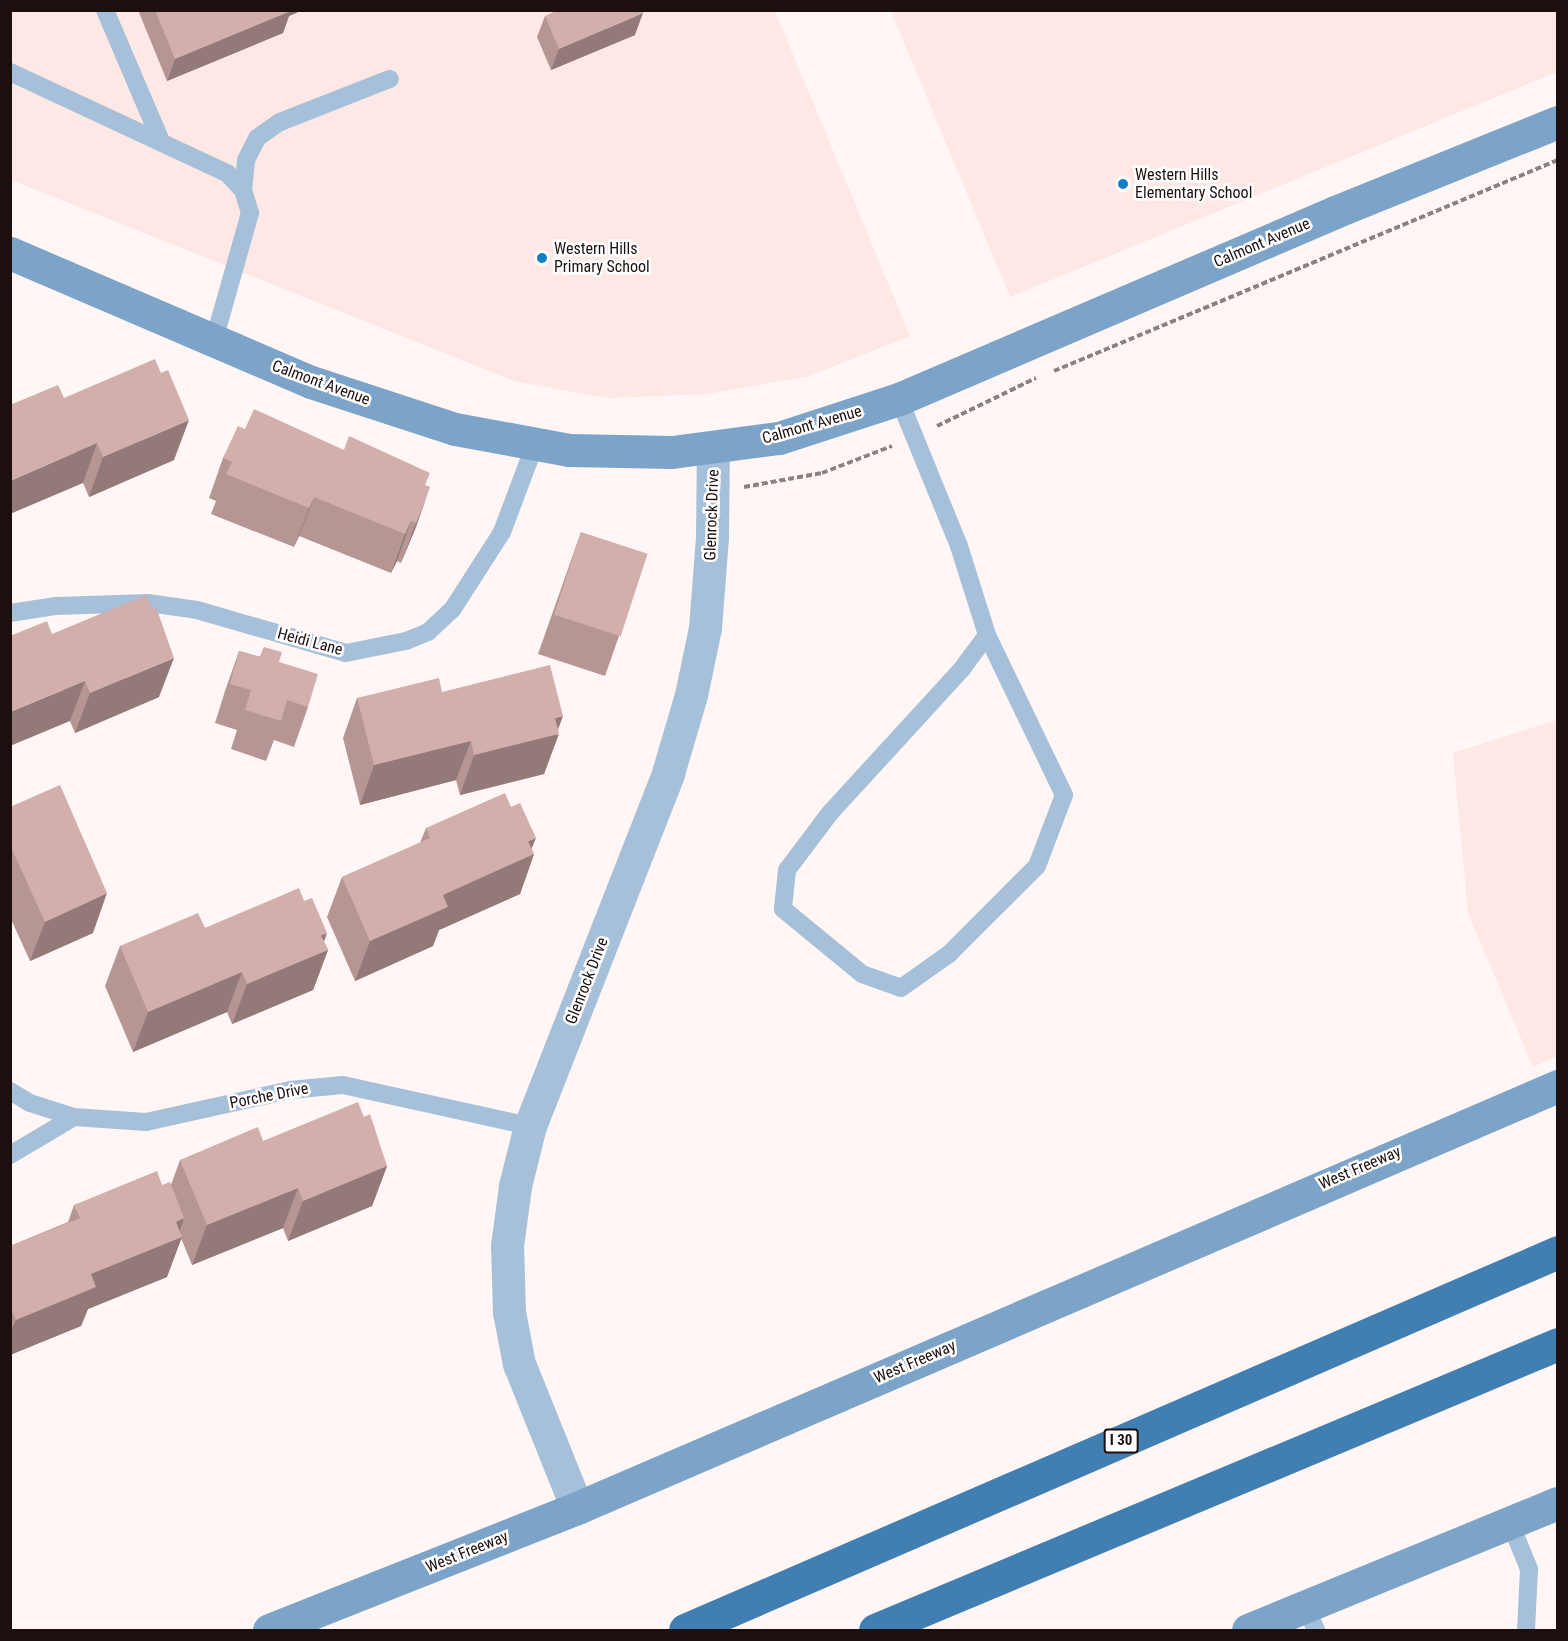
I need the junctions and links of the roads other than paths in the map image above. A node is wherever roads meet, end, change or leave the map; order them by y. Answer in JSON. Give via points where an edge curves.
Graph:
{"nodes":[{"id":1,"x":105,"y":10,"type":"edge"},
{"id":2,"x":10,"y":72,"type":"edge"},
{"id":3,"x":390,"y":79,"type":"dead end"},
{"id":4,"x":1557,"y":122,"type":"edge"},
{"id":5,"x":161,"y":141,"type":"junction"},
{"id":6,"x":243,"y":190,"type":"junction"},
{"id":7,"x":10,"y":254,"type":"edge"},
{"id":8,"x":214,"y":340,"type":"junction"},
{"id":9,"x":899,"y":399,"type":"junction"},
{"id":10,"x":535,"y":444,"type":"junction"},
{"id":11,"x":713,"y":448,"type":"junction"},
{"id":12,"x":10,"y":613,"type":"edge"},
{"id":13,"x":987,"y":634,"type":"junction"},
{"id":14,"x":1557,"y":1086,"type":"edge"},
{"id":15,"x":10,"y":1091,"type":"edge"},
{"id":16,"x":74,"y":1117,"type":"junction"},
{"id":17,"x":530,"y":1126,"type":"junction"},
{"id":18,"x":10,"y":1155,"type":"edge"},
{"id":19,"x":1557,"y":1252,"type":"edge"},
{"id":20,"x":1557,"y":1344,"type":"edge"},
{"id":21,"x":1557,"y":1503,"type":"edge"},
{"id":22,"x":577,"y":1508,"type":"junction"},
{"id":23,"x":1510,"y":1522,"type":"junction"},
{"id":24,"x":1310,"y":1619,"type":"edge"},
{"id":25,"x":269,"y":1630,"type":"edge"},
{"id":26,"x":685,"y":1630,"type":"edge"},
{"id":27,"x":875,"y":1630,"type":"edge"},
{"id":28,"x":1248,"y":1630,"type":"edge"},
{"id":29,"x":1526,"y":1630,"type":"edge"}],
"edges":[{"from":1,"to":5,"type":"lane"},
{"from":2,"to":5,"type":"lane"},
{"from":3,"to":6,"type":"lane","via":[[280,122],[257,138],[246,160]]},
{"from":4,"to":9,"type":"main road","name":"Calmont Avenue","via":[[1335,212]]},
{"from":5,"to":6,"type":"lane","via":[[227,173]]},
{"from":6,"to":8,"type":"lane","via":[[250,213]]},
{"from":7,"to":8,"type":"main road","name":"Calmont Avenue"},
{"from":8,"to":10,"type":"main road","name":"Calmont Avenue","via":[[312,382],[455,429]]},
{"from":9,"to":11,"type":"main road","name":"Calmont Avenue","via":[[779,438]]},
{"from":9,"to":13,"type":"lane","via":[[959,546]]},
{"from":10,"to":11,"type":"main road","name":"Calmont Avenue","via":[[603,451]]},
{"from":10,"to":12,"type":"lane","name":"Heidi Lane","via":[[502,532],[452,610],[428,632],[406,641],[346,653],[197,610],[148,603],[56,606]]},
{"from":11,"to":17,"type":"street","name":"Glenrock Drive","via":[[705,628],[691,695],[668,773]]},
{"from":13,"to":13,"type":"lane","via":[[961,670],[830,813],[787,870],[783,909],[862,974],[901,988],[949,954],[1037,866],[1064,795]]},
{"from":14,"to":22,"type":"main road","name":"West Freeway"},
{"from":15,"to":16,"type":"lane","name":"Porche Drive","via":[[30,1103]]},
{"from":16,"to":17,"type":"lane","name":"Porche Drive","via":[[146,1122],[290,1090],[343,1085]]},
{"from":16,"to":18,"type":"lane"},
{"from":17,"to":22,"type":"street","name":"Glenrock Drive","via":[[515,1186],[507,1246],[508,1312],[519,1364]]},
{"from":19,"to":26,"type":"highway","number":"I 30"},
{"from":20,"to":27,"type":"highway"},
{"from":21,"to":23,"type":"main road"},
{"from":22,"to":25,"type":"main road","name":"West Freeway"},
{"from":23,"to":24,"type":"main road"},
{"from":23,"to":29,"type":"lane","via":[[1529,1569]]},
{"from":24,"to":28,"type":"main road"}]}
